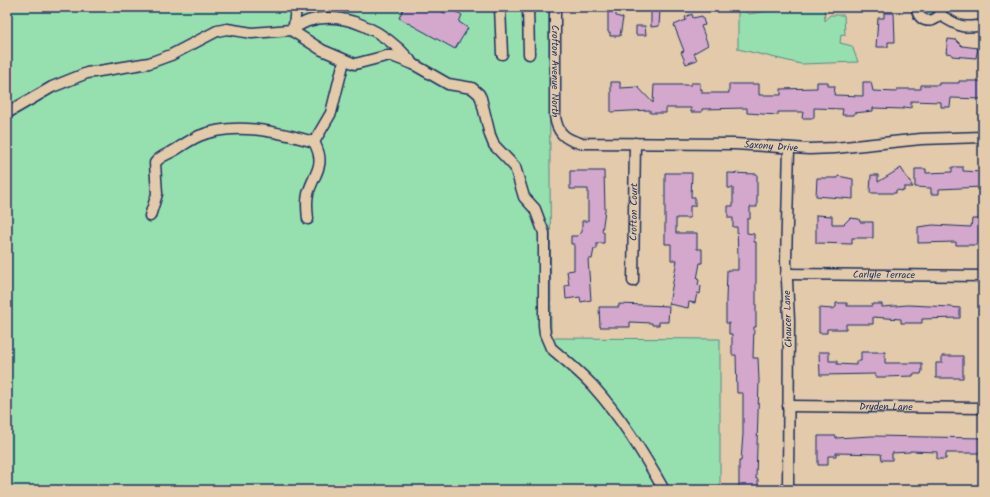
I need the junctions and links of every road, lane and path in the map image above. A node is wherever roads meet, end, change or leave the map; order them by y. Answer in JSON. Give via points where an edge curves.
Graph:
{"nodes":[{"id":1,"x":296,"y":7,"type":"edge"},
{"id":2,"x":500,"y":7,"type":"edge"},
{"id":3,"x":528,"y":7,"type":"edge"},
{"id":4,"x":555,"y":7,"type":"edge"},
{"id":5,"x":917,"y":7,"type":"edge"},
{"id":6,"x":941,"y":11,"type":"edge"},
{"id":7,"x":983,"y":25,"type":"edge"},
{"id":8,"x":291,"y":30,"type":"junction"},
{"id":9,"x":502,"y":54,"type":"dead end"},
{"id":10,"x":528,"y":54,"type":"dead end"},
{"id":11,"x":344,"y":61,"type":"junction"},
{"id":12,"x":413,"y":64,"type":"junction"},
{"id":13,"x":7,"y":113,"type":"edge"},
{"id":14,"x":562,"y":134,"type":"joint"},
{"id":15,"x":983,"y":138,"type":"edge"},
{"id":16,"x":314,"y":142,"type":"junction"},
{"id":17,"x":635,"y":143,"type":"junction"},
{"id":18,"x":789,"y":148,"type":"junction"},
{"id":19,"x":150,"y":216,"type":"dead end"},
{"id":20,"x":308,"y":219,"type":"dead end"},
{"id":21,"x":786,"y":274,"type":"junction"},
{"id":22,"x":983,"y":276,"type":"edge"},
{"id":23,"x":633,"y":281,"type":"dead end"},
{"id":24,"x":788,"y":406,"type":"junction"},
{"id":25,"x":983,"y":408,"type":"edge"},
{"id":26,"x":664,"y":490,"type":"edge"},
{"id":27,"x":788,"y":490,"type":"edge"}],
"edges":[{"from":1,"to":8,"type":"street","via":[[294,26]]},
{"from":2,"to":9,"type":"street"},
{"from":3,"to":10,"type":"street"},
{"from":4,"to":14,"type":"street","name":"Crofton Avenue North","via":[[554,116]]},
{"from":5,"to":6,"type":"street","via":[[919,15],[925,20],[934,20]]},
{"from":6,"to":7,"type":"street","via":[[958,26],[967,28]]},
{"from":8,"to":11,"type":"street"},
{"from":8,"to":12,"type":"street","via":[[315,20],[345,19],[376,32]]},
{"from":8,"to":13,"type":"street","via":[[252,33],[227,29],[217,31],[171,55],[149,63],[86,73],[52,87]]},
{"from":11,"to":12,"type":"street","via":[[355,64],[392,56]]},
{"from":11,"to":16,"type":"street","via":[[331,113]]},
{"from":12,"to":26,"type":"street","via":[[441,80],[472,88],[479,94],[494,145],[515,167],[524,197],[534,209],[544,233],[543,309],[547,340],[551,348],[592,384],[612,408]]},
{"from":14,"to":17,"type":"street","name":"Saxony Drive","via":[[570,141],[580,143]]},
{"from":15,"to":18,"type":"street","name":"Saxony Drive","via":[[921,139],[835,148]]},
{"from":16,"to":19,"type":"street","via":[[287,134],[255,129],[200,135],[173,152],[164,154],[155,163],[157,194]]},
{"from":16,"to":20,"type":"street","via":[[321,159],[308,193]]},
{"from":17,"to":18,"type":"street","name":"Saxony Drive","via":[[735,144]]},
{"from":17,"to":23,"type":"street","name":"Crofton Court"},
{"from":18,"to":21,"type":"street","name":"Chaucer Lane"},
{"from":21,"to":22,"type":"street","name":"Carlyle Terrace"},
{"from":21,"to":24,"type":"street","name":"Chaucer Lane","via":[[789,320]]},
{"from":24,"to":25,"type":"street","name":"Dryden Lane"},
{"from":24,"to":27,"type":"street","name":"Chaucer Lane"}]}
